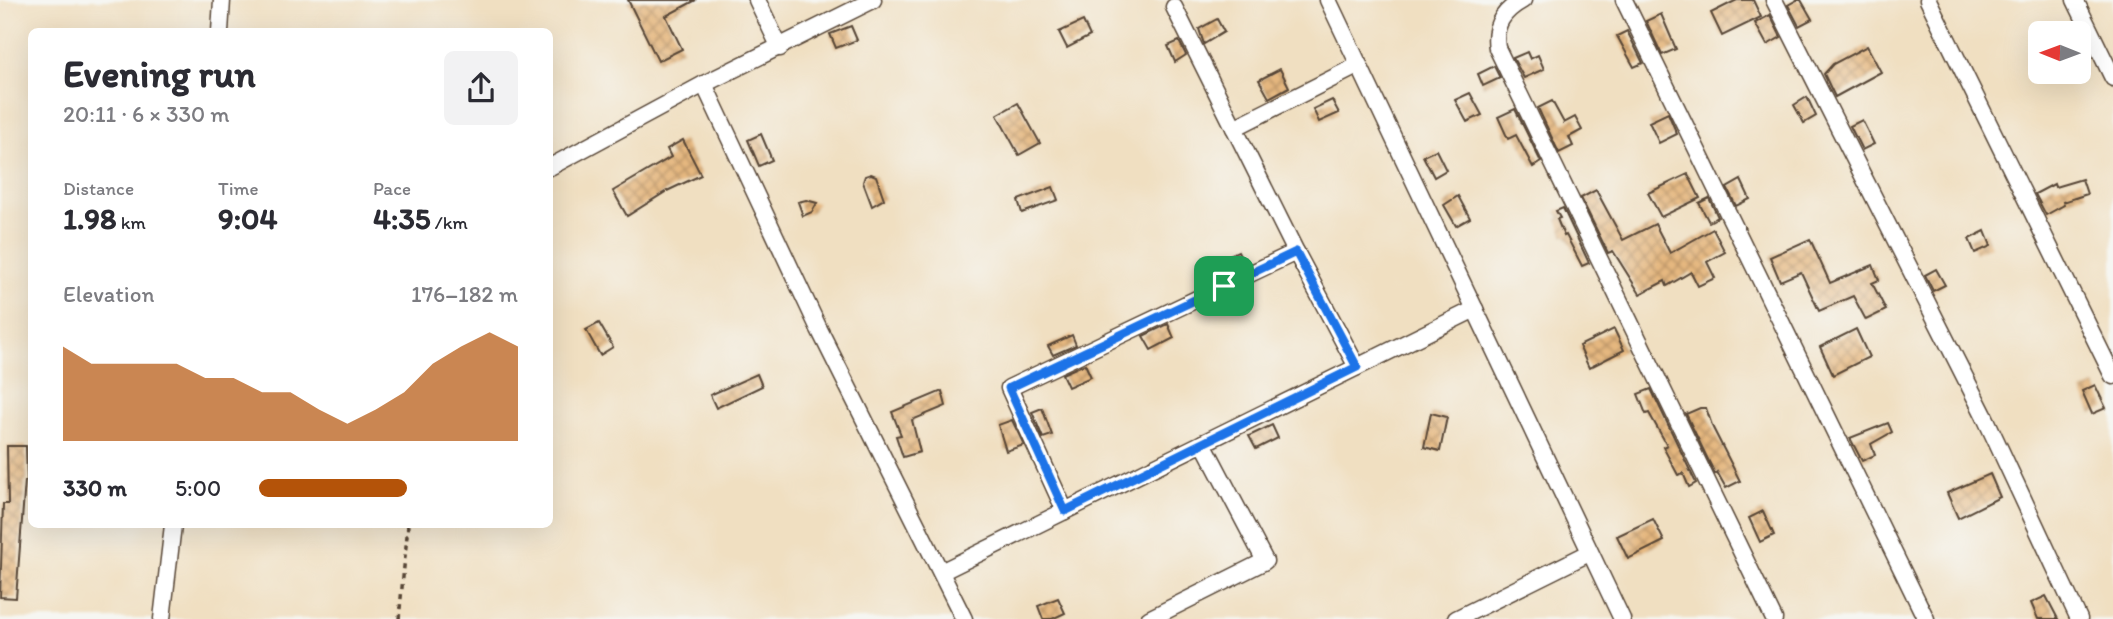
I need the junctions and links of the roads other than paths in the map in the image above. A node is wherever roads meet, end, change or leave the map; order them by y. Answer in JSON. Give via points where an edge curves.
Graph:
{"nodes":[{"id":1,"x":222,"y":0,"type":"edge"},
{"id":2,"x":757,"y":0,"type":"edge"},
{"id":3,"x":873,"y":0,"type":"edge"},
{"id":4,"x":1328,"y":0,"type":"edge"},
{"id":5,"x":1523,"y":0,"type":"edge"},
{"id":6,"x":1625,"y":0,"type":"edge"},
{"id":7,"x":1774,"y":0,"type":"edge"},
{"id":8,"x":1928,"y":0,"type":"edge"},
{"id":9,"x":2075,"y":0,"type":"edge"},
{"id":10,"x":1174,"y":7,"type":"dead end"},
{"id":11,"x":220,"y":28,"type":"edge"},
{"id":12,"x":780,"y":48,"type":"junction"},
{"id":13,"x":1359,"y":65,"type":"junction"},
{"id":14,"x":2113,"y":78,"type":"edge"},
{"id":15,"x":704,"y":85,"type":"junction"},
{"id":16,"x":1234,"y":128,"type":"junction"},
{"id":17,"x":553,"y":165,"type":"edge"},
{"id":18,"x":1296,"y":252,"type":"junction"},
{"id":19,"x":1475,"y":309,"type":"junction"},
{"id":20,"x":1357,"y":367,"type":"junction"},
{"id":21,"x":2113,"y":376,"type":"edge"},
{"id":22,"x":1203,"y":443,"type":"junction"},
{"id":23,"x":1065,"y":511,"type":"junction"},
{"id":24,"x":173,"y":528,"type":"edge"},
{"id":25,"x":1589,"y":553,"type":"junction"},
{"id":26,"x":941,"y":572,"type":"junction"},
{"id":27,"x":163,"y":619,"type":"edge"},
{"id":28,"x":964,"y":619,"type":"edge"},
{"id":29,"x":1149,"y":619,"type":"edge"},
{"id":30,"x":1456,"y":619,"type":"edge"},
{"id":31,"x":1622,"y":619,"type":"edge"},
{"id":32,"x":1774,"y":619,"type":"edge"},
{"id":33,"x":1926,"y":619,"type":"edge"},
{"id":34,"x":2079,"y":619,"type":"edge"}],
"edges":[{"from":1,"to":11,"type":"street"},
{"from":2,"to":12,"type":"street"},
{"from":3,"to":12,"type":"street"},
{"from":4,"to":13,"type":"street"},
{"from":5,"to":32,"type":"street","via":[[1500,18],[1497,48]]},
{"from":6,"to":33,"type":"street"},
{"from":7,"to":34,"type":"street","via":[[1984,415]]},
{"from":8,"to":21,"type":"street"},
{"from":9,"to":14,"type":"street"},
{"from":10,"to":16,"type":"street"},
{"from":12,"to":15,"type":"street"},
{"from":13,"to":16,"type":"street"},
{"from":13,"to":19,"type":"street"},
{"from":15,"to":17,"type":"street"},
{"from":15,"to":26,"type":"street"},
{"from":16,"to":18,"type":"street"},
{"from":18,"to":20,"type":"street"},
{"from":18,"to":23,"type":"street","via":[[1009,388]]},
{"from":19,"to":20,"type":"street"},
{"from":19,"to":25,"type":"street"},
{"from":20,"to":22,"type":"street"},
{"from":22,"to":23,"type":"street"},
{"from":22,"to":29,"type":"street","via":[[1265,561]]},
{"from":23,"to":26,"type":"street"},
{"from":24,"to":27,"type":"street"},
{"from":25,"to":30,"type":"street"},
{"from":25,"to":31,"type":"street"},
{"from":26,"to":28,"type":"street"}]}
